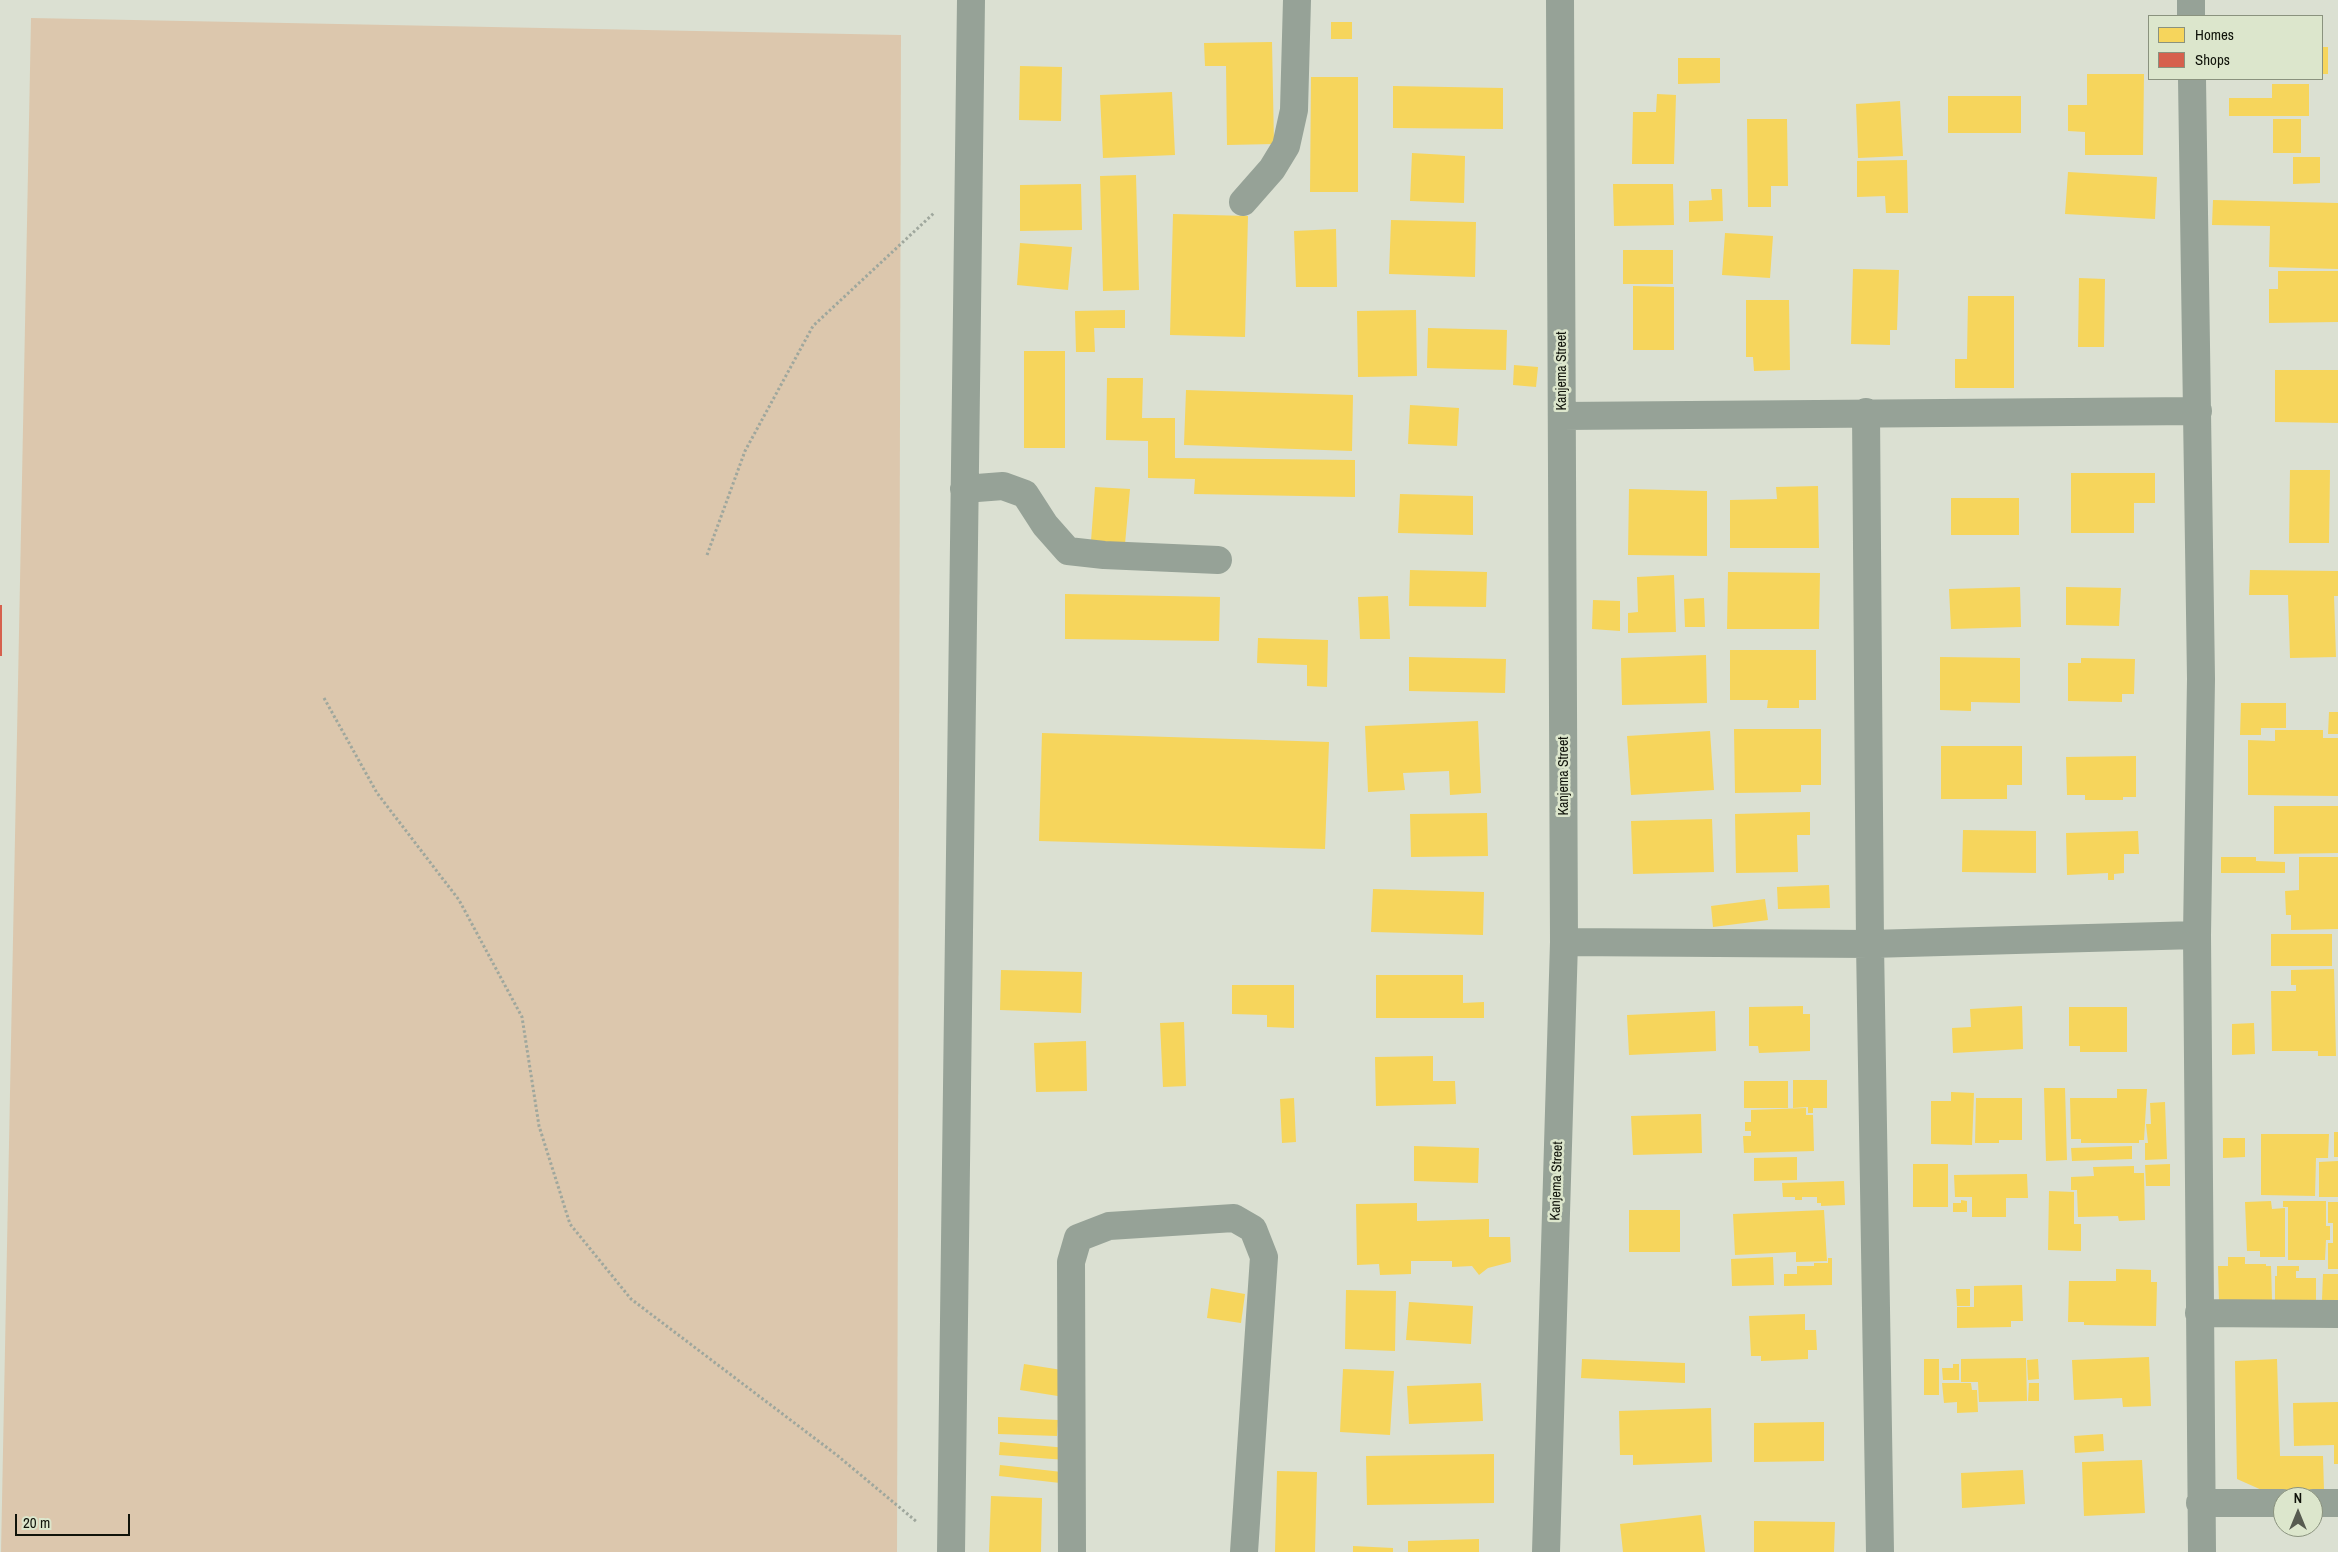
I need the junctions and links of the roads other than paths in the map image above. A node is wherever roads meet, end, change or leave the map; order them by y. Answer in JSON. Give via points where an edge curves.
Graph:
{"nodes":[{"id":1,"x":971,"y":0,"type":"edge"},
{"id":2,"x":1297,"y":0,"type":"edge"},
{"id":3,"x":1560,"y":0,"type":"edge"},
{"id":4,"x":2191,"y":0,"type":"edge"},
{"id":5,"x":2191,"y":15,"type":"edge"},
{"id":6,"x":2192,"y":80,"type":"edge"},
{"id":7,"x":1243,"y":202,"type":"dead end"},
{"id":8,"x":2198,"y":411,"type":"junction"},
{"id":9,"x":1866,"y":412,"type":"junction"},
{"id":10,"x":1562,"y":416,"type":"junction"},
{"id":11,"x":964,"y":489,"type":"junction"},
{"id":12,"x":1218,"y":560,"type":"dead end"},
{"id":13,"x":2197,"y":935,"type":"junction"},
{"id":14,"x":1564,"y":942,"type":"junction"},
{"id":15,"x":1870,"y":944,"type":"junction"},
{"id":16,"x":2199,"y":1313,"type":"junction"},
{"id":17,"x":2338,"y":1314,"type":"edge"},
{"id":18,"x":2200,"y":1503,"type":"junction"},
{"id":19,"x":2273,"y":1503,"type":"edge"},
{"id":20,"x":2323,"y":1503,"type":"edge"},
{"id":21,"x":2338,"y":1503,"type":"edge"},
{"id":22,"x":952,"y":1551,"type":"edge"},
{"id":23,"x":1072,"y":1552,"type":"edge"},
{"id":24,"x":1244,"y":1552,"type":"edge"},
{"id":25,"x":1546,"y":1552,"type":"edge"},
{"id":26,"x":1880,"y":1552,"type":"edge"},
{"id":27,"x":2202,"y":1552,"type":"edge"}],
"edges":[{"from":1,"to":11,"type":"street"},
{"from":2,"to":7,"type":"street","via":[[1294,110],[1286,146],[1272,169]]},
{"from":3,"to":10,"type":"street","name":"Kanjema Street"},
{"from":4,"to":5,"type":"street"},
{"from":6,"to":8,"type":"street"},
{"from":8,"to":9,"type":"street"},
{"from":8,"to":13,"type":"street","via":[[2201,679]]},
{"from":9,"to":10,"type":"street"},
{"from":9,"to":15,"type":"street"},
{"from":10,"to":14,"type":"street","name":"Kanjema Street"},
{"from":11,"to":12,"type":"street","via":[[1002,486],[1025,494],[1045,525],[1068,551]]},
{"from":11,"to":22,"type":"street"},
{"from":13,"to":15,"type":"street"},
{"from":13,"to":16,"type":"street"},
{"from":14,"to":15,"type":"street"},
{"from":14,"to":25,"type":"street","name":"Kanjema Street"},
{"from":15,"to":26,"type":"street"},
{"from":16,"to":17,"type":"street"},
{"from":16,"to":18,"type":"street"},
{"from":18,"to":19,"type":"street"},
{"from":18,"to":27,"type":"street"},
{"from":20,"to":21,"type":"street"},
{"from":23,"to":24,"type":"street","via":[[1071,1262],[1078,1238],[1109,1226],[1234,1218],[1253,1229],[1264,1257]]}]}
